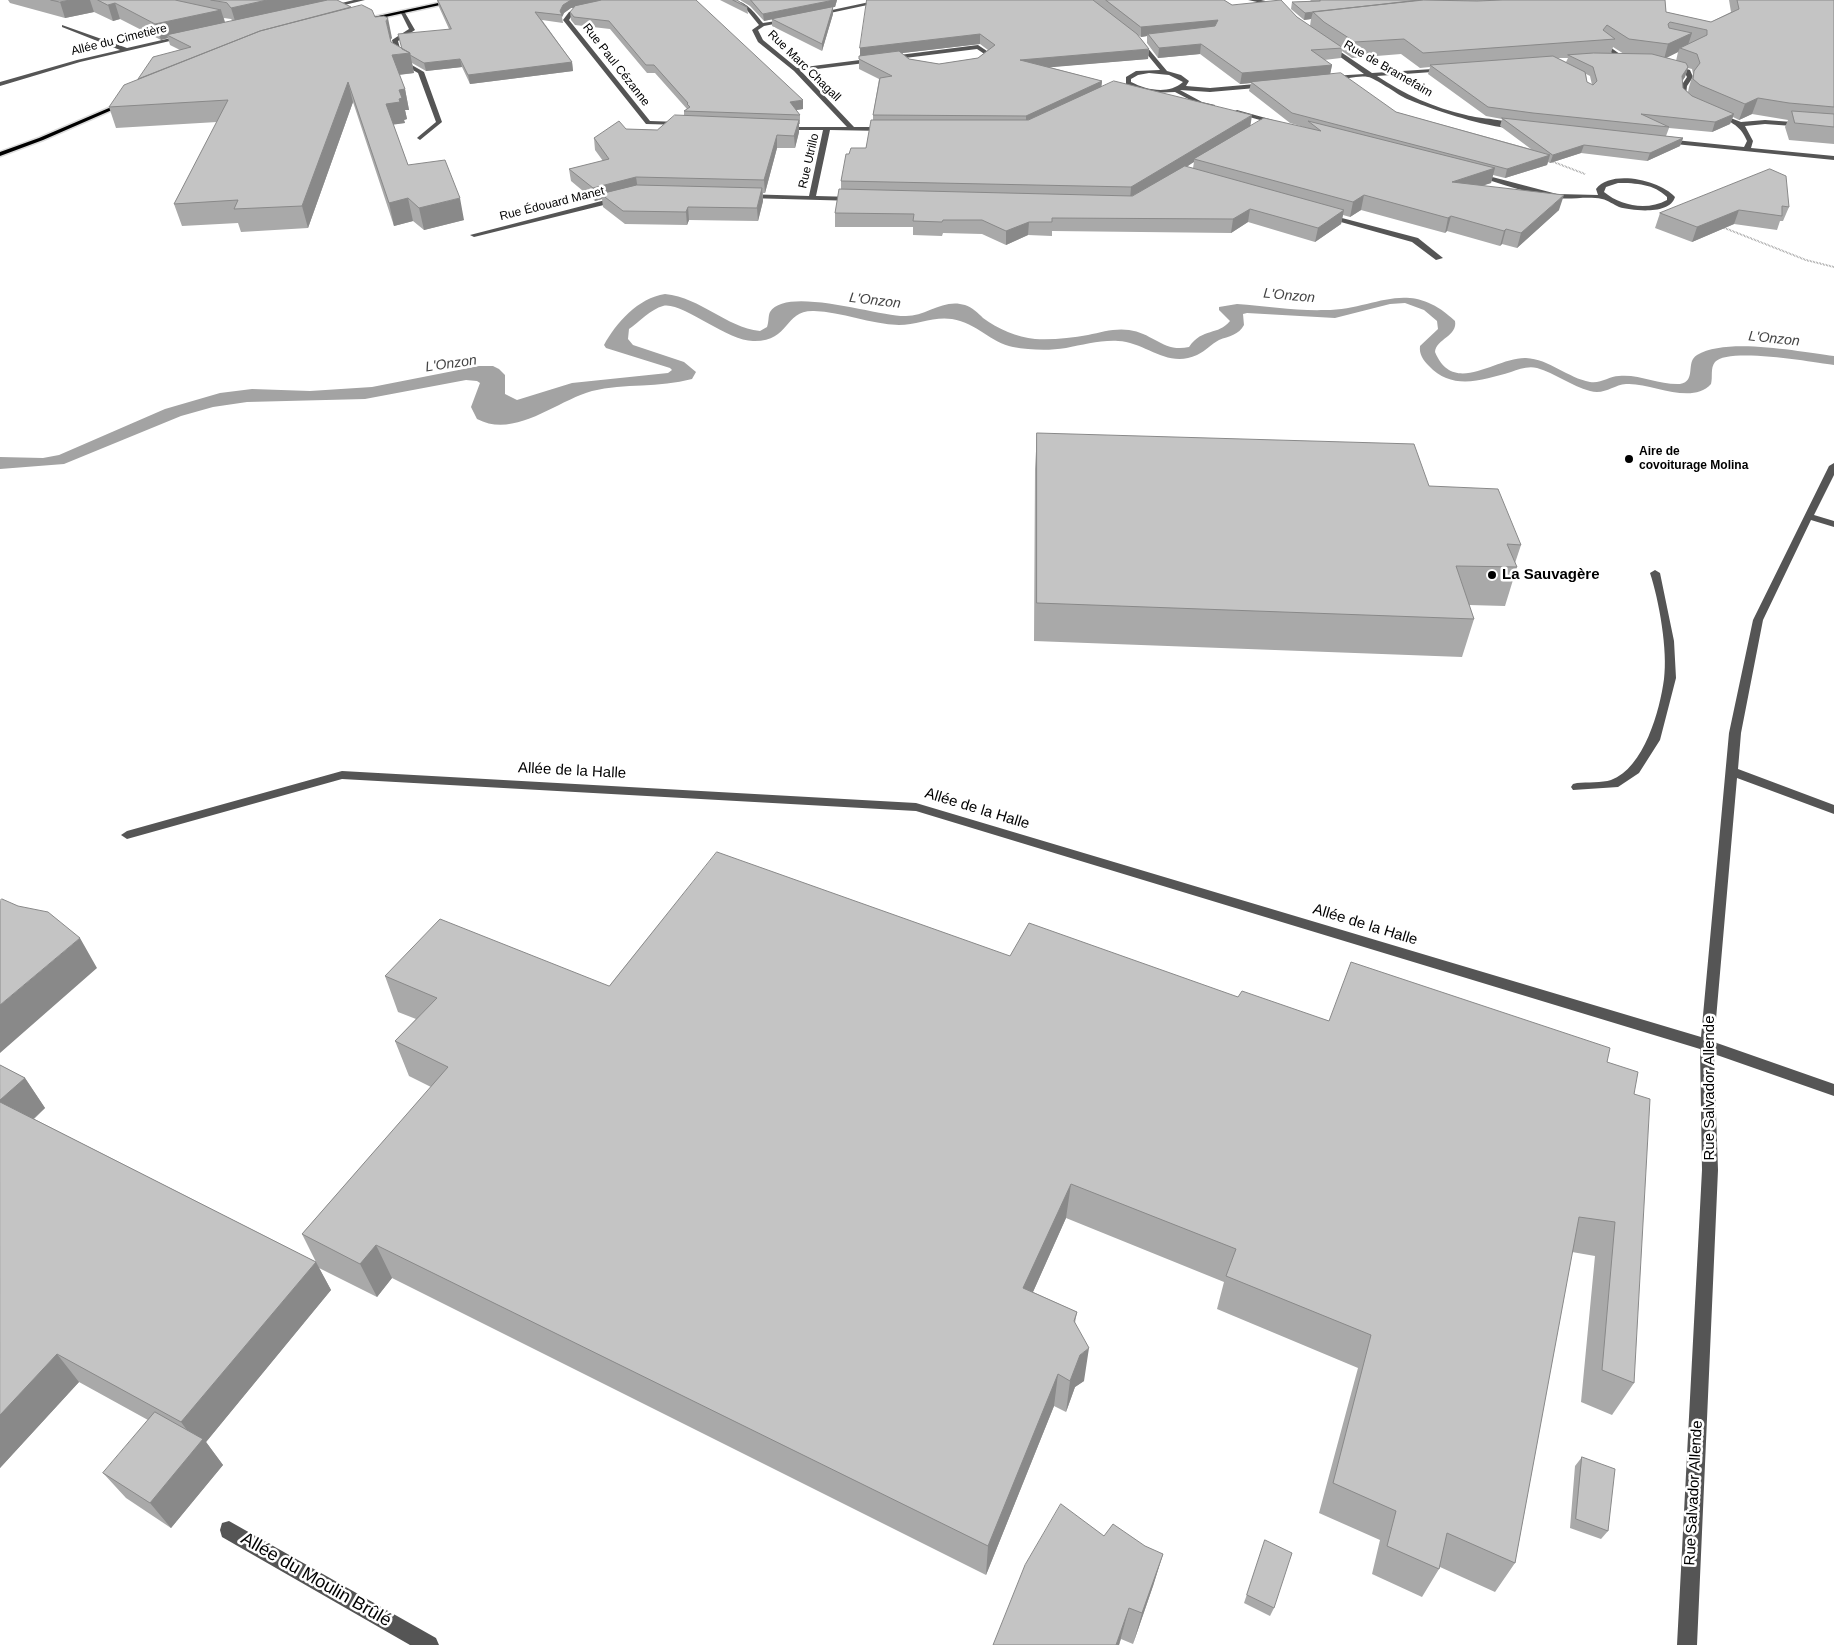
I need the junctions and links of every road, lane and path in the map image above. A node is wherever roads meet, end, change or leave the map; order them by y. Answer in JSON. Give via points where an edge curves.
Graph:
{"nodes":[{"id":1,"x":362,"y":0,"type":"edge"},
{"id":2,"x":460,"y":0,"type":"edge"},
{"id":3,"x":733,"y":0,"type":"edge"},
{"id":4,"x":888,"y":0,"type":"edge"},
{"id":5,"x":1252,"y":0,"type":"edge"},
{"id":6,"x":1277,"y":2,"type":"edge"},
{"id":7,"x":324,"y":8,"type":"edge"},
{"id":8,"x":592,"y":8,"type":"edge"},
{"id":9,"x":1285,"y":11,"type":"edge"},
{"id":10,"x":402,"y":12,"type":"junction"},
{"id":11,"x":811,"y":15,"type":"edge"},
{"id":12,"x":792,"y":19,"type":"edge"},
{"id":13,"x":354,"y":22,"type":"edge"},
{"id":14,"x":762,"y":25,"type":"junction"},
{"id":15,"x":64,"y":26,"type":"dead end"},
{"id":16,"x":190,"y":35,"type":"edge"},
{"id":17,"x":1132,"y":35,"type":"edge"},
{"id":18,"x":1318,"y":39,"type":"edge"},
{"id":19,"x":1148,"y":40,"type":"edge"},
{"id":20,"x":1139,"y":41,"type":"junction"},
{"id":21,"x":1603,"y":44,"type":"edge"},
{"id":22,"x":126,"y":50,"type":"junction"},
{"id":23,"x":1608,"y":58,"type":"edge"},
{"id":24,"x":1675,"y":58,"type":"edge"},
{"id":25,"x":975,"y":65,"type":"edge"},
{"id":26,"x":1456,"y":68,"type":"edge"},
{"id":27,"x":796,"y":70,"type":"junction"},
{"id":28,"x":1165,"y":72,"type":"junction"},
{"id":29,"x":1370,"y":74,"type":"junction"},
{"id":30,"x":1323,"y":79,"type":"edge"},
{"id":31,"x":1128,"y":83,"type":"junction"},
{"id":32,"x":0,"y":84,"type":"edge"},
{"id":33,"x":1276,"y":84,"type":"edge"},
{"id":34,"x":1120,"y":87,"type":"edge"},
{"id":35,"x":1179,"y":89,"type":"junction"},
{"id":36,"x":129,"y":102,"type":"edge"},
{"id":37,"x":1218,"y":108,"type":"edge"},
{"id":38,"x":1701,"y":108,"type":"edge"},
{"id":39,"x":1227,"y":110,"type":"edge"},
{"id":40,"x":1710,"y":112,"type":"edge"},
{"id":41,"x":1271,"y":121,"type":"junction"},
{"id":42,"x":688,"y":124,"type":"edge"},
{"id":43,"x":1739,"y":124,"type":"junction"},
{"id":44,"x":1263,"y":126,"type":"edge"},
{"id":45,"x":1290,"y":126,"type":"edge"},
{"id":46,"x":1521,"y":126,"type":"edge"},
{"id":47,"x":1834,"y":127,"type":"edge"},
{"id":48,"x":778,"y":128,"type":"edge"},
{"id":49,"x":828,"y":129,"type":"junction"},
{"id":50,"x":853,"y":129,"type":"junction"},
{"id":51,"x":892,"y":130,"type":"edge"},
{"id":52,"x":420,"y":138,"type":"dead end"},
{"id":53,"x":1658,"y":140,"type":"edge"},
{"id":54,"x":1747,"y":149,"type":"junction"},
{"id":55,"x":0,"y":154,"type":"edge"},
{"id":56,"x":1544,"y":158,"type":"edge"},
{"id":57,"x":1834,"y":158,"type":"edge"},
{"id":58,"x":1471,"y":173,"type":"edge"},
{"id":59,"x":1609,"y":183,"type":"junction"},
{"id":60,"x":629,"y":196,"type":"edge"},
{"id":61,"x":735,"y":196,"type":"edge"},
{"id":62,"x":1604,"y":197,"type":"junction"},
{"id":63,"x":812,"y":198,"type":"junction"},
{"id":64,"x":862,"y":199,"type":"edge"},
{"id":65,"x":1322,"y":214,"type":"edge"},
{"id":66,"x":1718,"y":226,"type":"edge"},
{"id":67,"x":474,"y":235,"type":"dead end"},
{"id":68,"x":1439,"y":258,"type":"dead end"},
{"id":69,"x":1834,"y":267,"type":"edge"},
{"id":70,"x":1834,"y":466,"type":"edge"},
{"id":71,"x":1808,"y":516,"type":"junction"},
{"id":72,"x":1834,"y":524,"type":"edge"},
{"id":73,"x":1654,"y":573,"type":"dead end"},
{"id":74,"x":1733,"y":772,"type":"junction"},
{"id":75,"x":1577,"y":787,"type":"dead end"},
{"id":76,"x":1834,"y":810,"type":"edge"},
{"id":77,"x":128,"y":835,"type":"dead end"},
{"id":78,"x":1708,"y":1045,"type":"junction"},
{"id":79,"x":1834,"y":1090,"type":"edge"},
{"id":80,"x":229,"y":1530,"type":"dead end"},
{"id":81,"x":429,"y":1645,"type":"edge"},
{"id":82,"x":1687,"y":1645,"type":"edge"}],
"edges":[{"from":1,"to":7,"type":"street"},
{"from":2,"to":10,"type":"main road"},
{"from":3,"to":14,"type":"street","via":[[748,8]]},
{"from":4,"to":11,"type":"street"},
{"from":5,"to":6,"type":"street"},
{"from":6,"to":9,"type":"street"},
{"from":8,"to":42,"type":"street","name":"Rue Paul Cézanne","via":[[573,11],[566,20],[648,123]]},
{"from":10,"to":13,"type":"main road"},
{"from":10,"to":52,"type":"street","via":[[412,30],[395,40],[400,61],[422,72],[439,122]]},
{"from":12,"to":14,"type":"street","name":"Rue Marc Chagall"},
{"from":14,"to":27,"type":"street","name":"Rue Marc Chagall","via":[[755,30],[760,41]]},
{"from":15,"to":22,"type":"street"},
{"from":16,"to":22,"type":"street","name":"Allée du Cimetière"},
{"from":17,"to":20,"type":"street"},
{"from":18,"to":29,"type":"street","name":"Rue de Bramefaim"},
{"from":19,"to":20,"type":"street"},
{"from":20,"to":28,"type":"street"},
{"from":21,"to":23,"type":"street","via":[[1625,58]]},
{"from":22,"to":32,"type":"street","name":"Allée du Cimetière"},
{"from":24,"to":38,"type":"street","via":[[1667,62],[1687,70],[1690,77],[1683,94]]},
{"from":25,"to":27,"type":"street","via":[[990,55],[978,48]]},
{"from":26,"to":29,"type":"street"},
{"from":27,"to":50,"type":"street","name":"Rue Marc Chagall"},
{"from":28,"to":31,"type":"street","via":[[1136,73],[1128,78]]},
{"from":28,"to":35,"type":"street","via":[[1181,76],[1187,82]]},
{"from":29,"to":30,"type":"street"},
{"from":29,"to":46,"type":"street","name":"Rue de Bramefaim","via":[[1436,109]]},
{"from":31,"to":34,"type":"street"},
{"from":31,"to":35,"type":"street","via":[[1139,89]]},
{"from":33,"to":35,"type":"street","via":[[1210,90]]},
{"from":35,"to":37,"type":"street","via":[[1200,103]]},
{"from":36,"to":55,"type":"main road"},
{"from":39,"to":41,"type":"street"},
{"from":40,"to":43,"type":"street"},
{"from":41,"to":44,"type":"street"},
{"from":41,"to":45,"type":"street"},
{"from":43,"to":47,"type":"street","via":[[1765,122]]},
{"from":43,"to":54,"type":"street","via":[[1746,129],[1750,141]]},
{"from":48,"to":49,"type":"street"},
{"from":49,"to":50,"type":"street"},
{"from":49,"to":63,"type":"street","name":"Rue Utrillo"},
{"from":50,"to":51,"type":"street"},
{"from":53,"to":54,"type":"street"},
{"from":54,"to":57,"type":"street"},
{"from":56,"to":59,"type":"path"},
{"from":58,"to":62,"type":"street","via":[[1557,196]]},
{"from":59,"to":62,"type":"street","via":[[1600,189]]},
{"from":59,"to":62,"type":"street","via":[[1628,181],[1651,185],[1667,193],[1670,201],[1658,207],[1641,208]]},
{"from":60,"to":67,"type":"street","name":"Rue Édouard Manet"},
{"from":61,"to":63,"type":"street"},
{"from":63,"to":64,"type":"street"},
{"from":65,"to":68,"type":"street","via":[[1414,240]]},
{"from":66,"to":69,"type":"path","via":[[1806,260]]},
{"from":70,"to":71,"type":"street","name":"Rue Salvador Allende"},
{"from":71,"to":72,"type":"street"},
{"from":71,"to":74,"type":"street","name":"Rue Salvador Allende","via":[[1758,620],[1735,733]]},
{"from":73,"to":75,"type":"street","via":[[1669,641],[1670,678],[1654,740],[1635,770],[1614,784]]},
{"from":74,"to":76,"type":"street"},
{"from":74,"to":78,"type":"street","name":"Rue Salvador Allende"},
{"from":77,"to":78,"type":"street","name":"Allée de la Halle","via":[[342,775],[916,807]]},
{"from":78,"to":79,"type":"street","name":"Allée de la Halle"},
{"from":78,"to":82,"type":"street","name":"Rue Salvador Allende","via":[[1710,1170]]},
{"from":80,"to":81,"type":"street","name":"Allée du Moulin Brûlé"}]}
